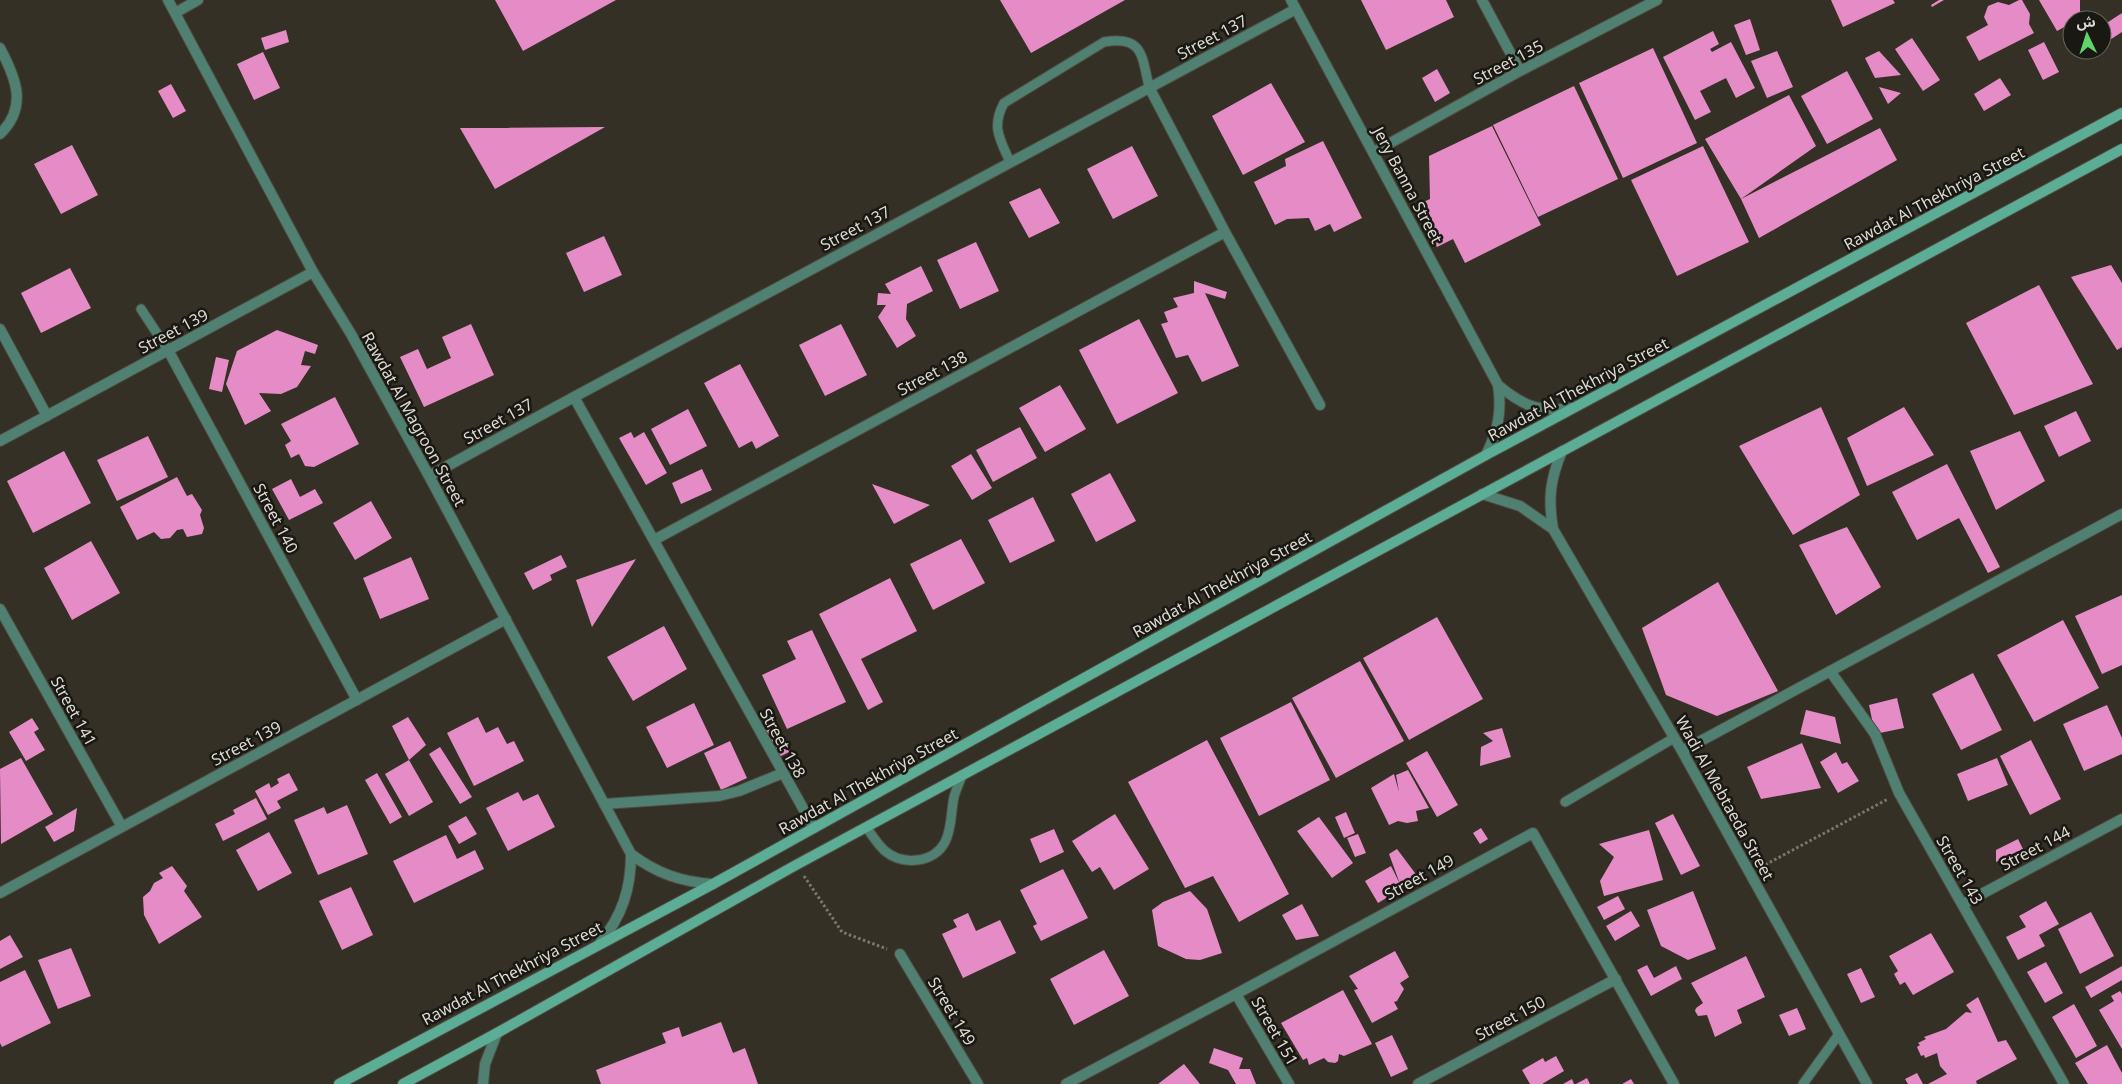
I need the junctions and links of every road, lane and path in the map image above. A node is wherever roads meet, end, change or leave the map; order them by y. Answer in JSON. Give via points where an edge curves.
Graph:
{"nodes":[{"id":1,"x":168,"y":0,"type":"edge"},
{"id":2,"x":198,"y":0,"type":"edge"},
{"id":3,"x":1482,"y":0,"type":"edge"},
{"id":4,"x":1657,"y":0,"type":"edge"},
{"id":5,"x":1294,"y":5,"type":"edge"},
{"id":6,"x":175,"y":13,"type":"junction"},
{"id":7,"x":0,"y":48,"type":"edge"},
{"id":8,"x":1520,"y":71,"type":"junction"},
{"id":9,"x":1149,"y":87,"type":"junction"},
{"id":10,"x":2122,"y":113,"type":"edge"},
{"id":11,"x":0,"y":134,"type":"edge"},
{"id":12,"x":2122,"y":149,"type":"edge"},
{"id":13,"x":1374,"y":152,"type":"junction"},
{"id":14,"x":1010,"y":162,"type":"junction"},
{"id":15,"x":1225,"y":232,"type":"junction"},
{"id":16,"x":314,"y":272,"type":"junction"},
{"id":17,"x":141,"y":309,"type":"dead end"},
{"id":18,"x":0,"y":329,"type":"edge"},
{"id":19,"x":168,"y":350,"type":"junction"},
{"id":20,"x":1498,"y":385,"type":"junction"},
{"id":21,"x":574,"y":397,"type":"junction"},
{"id":22,"x":1320,"y":405,"type":"dead end"},
{"id":23,"x":1577,"y":408,"type":"junction"},
{"id":24,"x":47,"y":416,"type":"junction"},
{"id":25,"x":0,"y":441,"type":"edge"},
{"id":26,"x":1562,"y":451,"type":"junction"},
{"id":27,"x":1486,"y":455,"type":"junction"},
{"id":28,"x":429,"y":476,"type":"junction"},
{"id":29,"x":1482,"y":494,"type":"junction"},
{"id":30,"x":2122,"y":514,"type":"edge"},
{"id":31,"x":1553,"y":529,"type":"junction"},
{"id":32,"x":654,"y":540,"type":"junction"},
{"id":33,"x":0,"y":609,"type":"edge"},
{"id":34,"x":506,"y":619,"type":"junction"},
{"id":35,"x":1830,"y":671,"type":"junction"},
{"id":36,"x":357,"y":700,"type":"junction"},
{"id":37,"x":1674,"y":738,"type":"junction"},
{"id":38,"x":1682,"y":751,"type":"junction"},
{"id":39,"x":783,"y":773,"type":"junction"},
{"id":40,"x":962,"y":775,"type":"junction"},
{"id":41,"x":1899,"y":793,"type":"junction"},
{"id":42,"x":1565,"y":802,"type":"dead end"},
{"id":43,"x":604,"y":804,"type":"junction"},
{"id":44,"x":2122,"y":819,"type":"edge"},
{"id":45,"x":122,"y":827,"type":"junction"},
{"id":46,"x":866,"y":827,"type":"junction"},
{"id":47,"x":814,"y":828,"type":"junction"},
{"id":48,"x":631,"y":854,"type":"junction"},
{"id":49,"x":796,"y":865,"type":"junction"},
{"id":50,"x":1749,"y":873,"type":"junction"},
{"id":51,"x":713,"y":884,"type":"junction"},
{"id":52,"x":0,"y":893,"type":"edge"},
{"id":53,"x":1962,"y":904,"type":"junction"},
{"id":54,"x":600,"y":943,"type":"junction"},
{"id":55,"x":900,"y":954,"type":"joint"},
{"id":56,"x":1616,"y":979,"type":"junction"},
{"id":57,"x":1236,"y":994,"type":"junction"},
{"id":58,"x":497,"y":1033,"type":"junction"},
{"id":59,"x":1839,"y":1034,"type":"junction"},
{"id":60,"x":339,"y":1084,"type":"edge"},
{"id":61,"x":403,"y":1084,"type":"edge"},
{"id":62,"x":483,"y":1084,"type":"edge"},
{"id":63,"x":978,"y":1084,"type":"edge"},
{"id":64,"x":1066,"y":1084,"type":"edge"},
{"id":65,"x":1289,"y":1084,"type":"edge"},
{"id":66,"x":1418,"y":1084,"type":"edge"},
{"id":67,"x":1674,"y":1084,"type":"edge"},
{"id":68,"x":1803,"y":1084,"type":"edge"},
{"id":69,"x":1867,"y":1084,"type":"edge"},
{"id":70,"x":2064,"y":1084,"type":"edge"}],
"edges":[{"from":1,"to":6,"type":"street","name":"Rawdat Al Magroon Street"},
{"from":2,"to":6,"type":"street"},
{"from":3,"to":8,"type":"street"},
{"from":4,"to":8,"type":"street","name":"Street 135"},
{"from":5,"to":9,"type":"street","name":"Street 137"},
{"from":5,"to":13,"type":"street","name":"Jery Banna Street"},
{"from":6,"to":16,"type":"street","name":"Rawdat Al Magroon Street"},
{"from":7,"to":11,"type":"street","via":[[13,73],[17,96],[15,113]]},
{"from":8,"to":13,"type":"street","name":"Street 135"},
{"from":9,"to":14,"type":"street","name":"Street 137"},
{"from":9,"to":14,"type":"lane","via":[[1138,50],[1130,42],[1104,42],[1004,103],[997,115],[997,130]]},
{"from":9,"to":15,"type":"street"},
{"from":10,"to":23,"type":"street","name":"Rawdat Al Thekhriya Street"},
{"from":12,"to":26,"type":"street"},
{"from":13,"to":20,"type":"street","name":"Jery Banna Street"},
{"from":14,"to":21,"type":"street","name":"Street 137"},
{"from":15,"to":22,"type":"street"},
{"from":15,"to":32,"type":"street","name":"Street 138"},
{"from":16,"to":19,"type":"street","name":"Street 139"},
{"from":16,"to":28,"type":"street","name":"Rawdat Al Magroon Street"},
{"from":17,"to":19,"type":"lane"},
{"from":18,"to":24,"type":"street"},
{"from":19,"to":24,"type":"street","name":"Street 139"},
{"from":19,"to":36,"type":"street","name":"Street 140"},
{"from":20,"to":23,"type":"street","name":"Jery Banna Street","via":[[1534,408],[1556,411]]},
{"from":20,"to":27,"type":"street","name":"Jery Banna Street","via":[[1499,421]]},
{"from":21,"to":28,"type":"street","name":"Street 137"},
{"from":21,"to":32,"type":"street","name":"Street 138"},
{"from":23,"to":27,"type":"street","name":"Rawdat Al Thekhriya Street"},
{"from":24,"to":25,"type":"street","name":"Street 139"},
{"from":26,"to":29,"type":"street"},
{"from":26,"to":31,"type":"street","name":"Wadi Al Mebtaeda Street","via":[[1550,490]]},
{"from":27,"to":47,"type":"street","name":"Rawdat Al Thekhriya Street"},
{"from":28,"to":34,"type":"street","name":"Rawdat Al Magroon Street"},
{"from":29,"to":31,"type":"street","name":"Wadi Al Mebtaeda Street","via":[[1520,506]]},
{"from":29,"to":40,"type":"street"},
{"from":30,"to":35,"type":"street"},
{"from":31,"to":37,"type":"street","name":"Wadi Al Mebtaeda Street"},
{"from":32,"to":39,"type":"street","name":"Street 138"},
{"from":33,"to":45,"type":"street","name":"Street 141"},
{"from":34,"to":36,"type":"street","name":"Street 139"},
{"from":34,"to":43,"type":"street","name":"Rawdat Al Magroon Street"},
{"from":35,"to":38,"type":"street"},
{"from":35,"to":41,"type":"street","name":"Street 143","via":[[1875,734]]},
{"from":36,"to":45,"type":"street","name":"Street 139"},
{"from":37,"to":38,"type":"street","name":"Wadi Al Mebtaeda Street"},
{"from":37,"to":42,"type":"lane"},
{"from":38,"to":50,"type":"street","name":"Wadi Al Mebtaeda Street"},
{"from":39,"to":43,"type":"street","via":[[719,796]]},
{"from":39,"to":47,"type":"street","name":"Street 138"},
{"from":40,"to":46,"type":"street"},
{"from":40,"to":46,"type":"lane","via":[[946,841],[935,854],[922,860],[905,860],[886,852]]},
{"from":41,"to":50,"type":"path"},
{"from":41,"to":53,"type":"street","name":"Street 143"},
{"from":43,"to":48,"type":"street","name":"Rawdat Al Magroon Street"},
{"from":44,"to":53,"type":"street","name":"Street 144"},
{"from":45,"to":52,"type":"street","name":"Street 139"},
{"from":46,"to":49,"type":"street"},
{"from":47,"to":51,"type":"street","name":"Rawdat Al Thekhriya Street"},
{"from":48,"to":51,"type":"street","name":"Rawdat Al Magroon Street","via":[[678,879]]},
{"from":48,"to":54,"type":"street","via":[[625,902]]},
{"from":49,"to":55,"type":"path","via":[[842,932]]},
{"from":49,"to":58,"type":"street"},
{"from":50,"to":59,"type":"street","name":"Wadi Al Mebtaeda Street"},
{"from":51,"to":54,"type":"street","name":"Rawdat Al Thekhriya Street"},
{"from":53,"to":70,"type":"street","name":"Street 143"},
{"from":54,"to":60,"type":"street","name":"Rawdat Al Thekhriya Street"},
{"from":55,"to":63,"type":"street","name":"Street 149"},
{"from":56,"to":57,"type":"street","name":"Street 149","via":[[1532,833]]},
{"from":56,"to":66,"type":"street","name":"Street 150"},
{"from":56,"to":67,"type":"street","name":"Street 149"},
{"from":57,"to":64,"type":"street","name":"Street 149"},
{"from":57,"to":65,"type":"street","name":"Street 151"},
{"from":58,"to":61,"type":"street"},
{"from":58,"to":62,"type":"street","via":[[484,1064]]},
{"from":59,"to":68,"type":"lane"},
{"from":59,"to":69,"type":"street","name":"Wadi Al Mebtaeda Street"}]}
